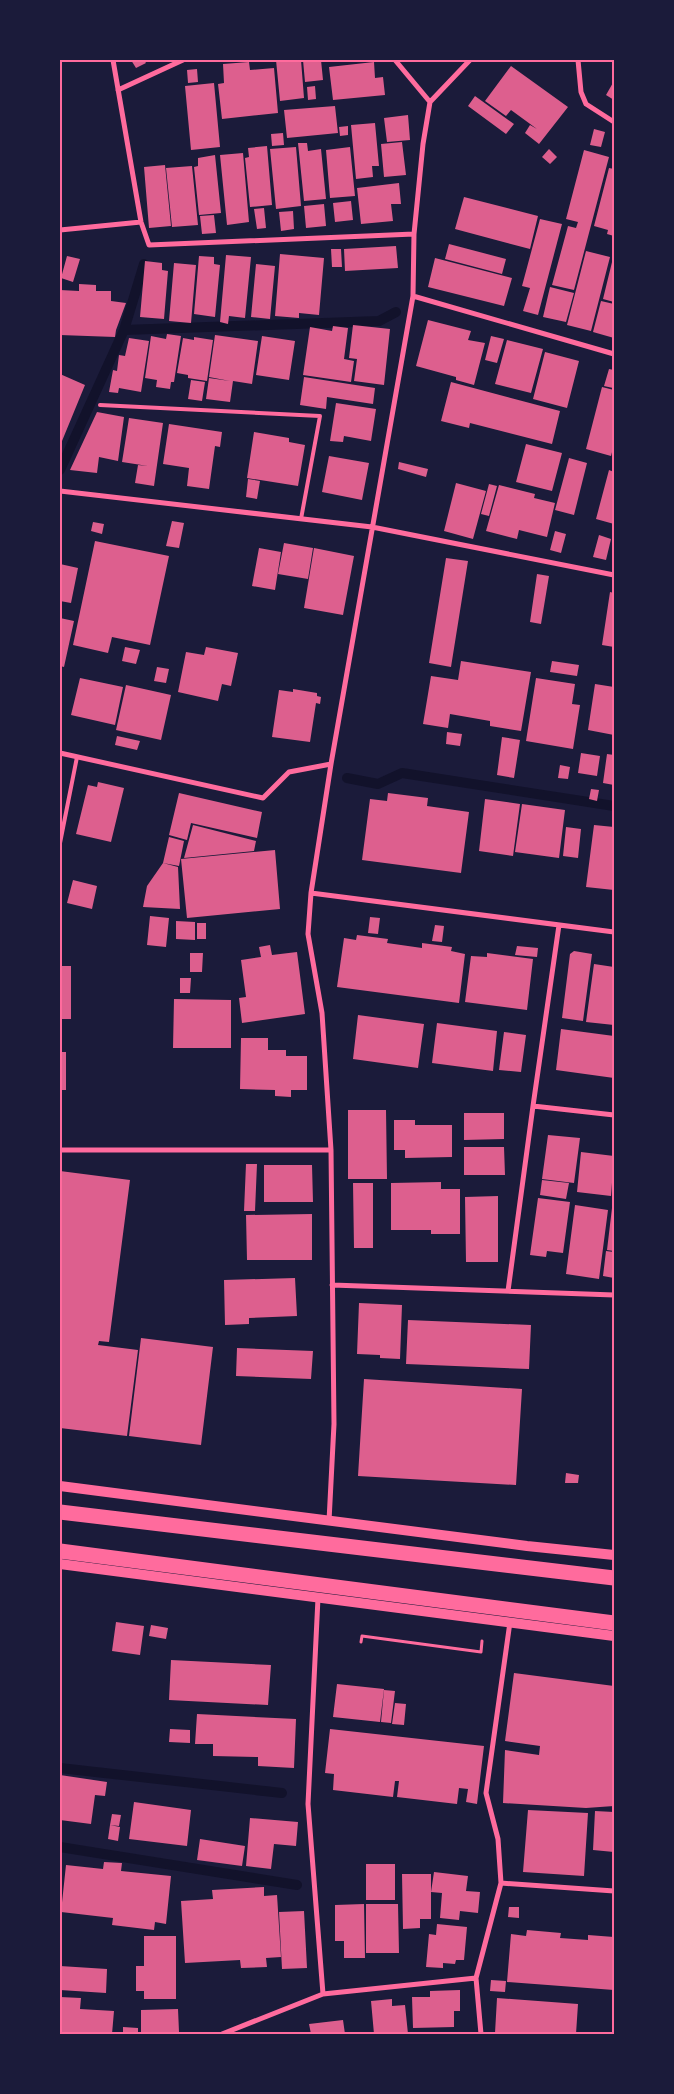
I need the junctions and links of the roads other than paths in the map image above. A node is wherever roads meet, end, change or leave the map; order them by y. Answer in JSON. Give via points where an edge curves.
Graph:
{"nodes":[{"id":1,"x":112,"y":60,"type":"edge"},
{"id":2,"x":183,"y":60,"type":"edge"},
{"id":3,"x":395,"y":60,"type":"edge"},
{"id":4,"x":470,"y":60,"type":"edge"},
{"id":5,"x":578,"y":60,"type":"edge"},
{"id":6,"x":118,"y":90,"type":"junction"},
{"id":7,"x":430,"y":102,"type":"junction"},
{"id":8,"x":614,"y":122,"type":"edge"},
{"id":9,"x":141,"y":222,"type":"junction"},
{"id":10,"x":60,"y":230,"type":"edge"},
{"id":11,"x":414,"y":234,"type":"junction"},
{"id":12,"x":413,"y":296,"type":"junction"},
{"id":13,"x":614,"y":354,"type":"edge"},
{"id":14,"x":100,"y":405,"type":"dead end"},
{"id":15,"x":60,"y":491,"type":"edge"},
{"id":16,"x":301,"y":519,"type":"junction"},
{"id":17,"x":372,"y":527,"type":"junction"},
{"id":18,"x":614,"y":575,"type":"edge"},
{"id":19,"x":60,"y":752,"type":"edge"},
{"id":20,"x":77,"y":757,"type":"junction"},
{"id":21,"x":331,"y":764,"type":"junction"},
{"id":22,"x":60,"y":843,"type":"edge"},
{"id":23,"x":312,"y":893,"type":"junction"},
{"id":24,"x":558,"y":925,"type":"junction"},
{"id":25,"x":614,"y":932,"type":"edge"},
{"id":26,"x":534,"y":1106,"type":"junction"},
{"id":27,"x":614,"y":1115,"type":"edge"},
{"id":28,"x":60,"y":1150,"type":"edge"},
{"id":29,"x":331,"y":1150,"type":"junction"},
{"id":30,"x":332,"y":1285,"type":"junction"},
{"id":31,"x":508,"y":1292,"type":"junction"},
{"id":32,"x":614,"y":1295,"type":"edge"},
{"id":33,"x":60,"y":1486,"type":"edge"},
{"id":34,"x":60,"y":1512,"type":"edge"},
{"id":35,"x":329,"y":1521,"type":"junction"},
{"id":36,"x":60,"y":1551,"type":"edge"},
{"id":37,"x":614,"y":1555,"type":"edge"},
{"id":38,"x":60,"y":1564,"type":"edge"},
{"id":39,"x":614,"y":1578,"type":"edge"},
{"id":40,"x":318,"y":1598,"type":"junction"},
{"id":41,"x":510,"y":1622,"type":"junction"},
{"id":42,"x":614,"y":1623,"type":"edge"},
{"id":43,"x":614,"y":1636,"type":"edge"},
{"id":44,"x":501,"y":1883,"type":"junction"},
{"id":45,"x":614,"y":1891,"type":"edge"},
{"id":46,"x":476,"y":1978,"type":"junction"},
{"id":47,"x":323,"y":1994,"type":"junction"},
{"id":48,"x":222,"y":2034,"type":"edge"},
{"id":49,"x":481,"y":2034,"type":"edge"}],
"edges":[{"from":1,"to":6,"type":"street"},
{"from":2,"to":6,"type":"street"},
{"from":3,"to":7,"type":"street"},
{"from":4,"to":7,"type":"street"},
{"from":5,"to":8,"type":"street","via":[[581,92],[586,104]]},
{"from":6,"to":9,"type":"street"},
{"from":7,"to":11,"type":"street"},
{"from":9,"to":10,"type":"street"},
{"from":9,"to":11,"type":"street","via":[[149,245]]},
{"from":11,"to":12,"type":"street"},
{"from":12,"to":13,"type":"street"},
{"from":12,"to":17,"type":"street"},
{"from":14,"to":16,"type":"lane","via":[[320,416]]},
{"from":15,"to":16,"type":"street"},
{"from":16,"to":17,"type":"street"},
{"from":17,"to":18,"type":"street"},
{"from":17,"to":21,"type":"street"},
{"from":19,"to":20,"type":"street"},
{"from":20,"to":21,"type":"street","via":[[263,798],[289,772]]},
{"from":20,"to":22,"type":"lane"},
{"from":21,"to":23,"type":"street"},
{"from":23,"to":24,"type":"street"},
{"from":23,"to":29,"type":"street","via":[[308,934],[322,1013]]},
{"from":24,"to":25,"type":"street"},
{"from":24,"to":26,"type":"street"},
{"from":26,"to":27,"type":"street"},
{"from":26,"to":31,"type":"street"},
{"from":28,"to":29,"type":"street"},
{"from":29,"to":30,"type":"street"},
{"from":30,"to":31,"type":"street"},
{"from":30,"to":35,"type":"street","via":[[334,1424]]},
{"from":31,"to":32,"type":"street"},
{"from":33,"to":35,"type":"main road"},
{"from":34,"to":39,"type":"highway"},
{"from":35,"to":37,"type":"main road"},
{"from":36,"to":42,"type":"highway"},
{"from":38,"to":40,"type":"main road"},
{"from":40,"to":41,"type":"main road"},
{"from":40,"to":47,"type":"street","via":[[308,1804]]},
{"from":41,"to":43,"type":"main road"},
{"from":41,"to":44,"type":"street","via":[[486,1792],[498,1839]]},
{"from":44,"to":45,"type":"street"},
{"from":44,"to":46,"type":"street"},
{"from":46,"to":47,"type":"street"},
{"from":46,"to":49,"type":"street"},
{"from":47,"to":48,"type":"street"}]}
